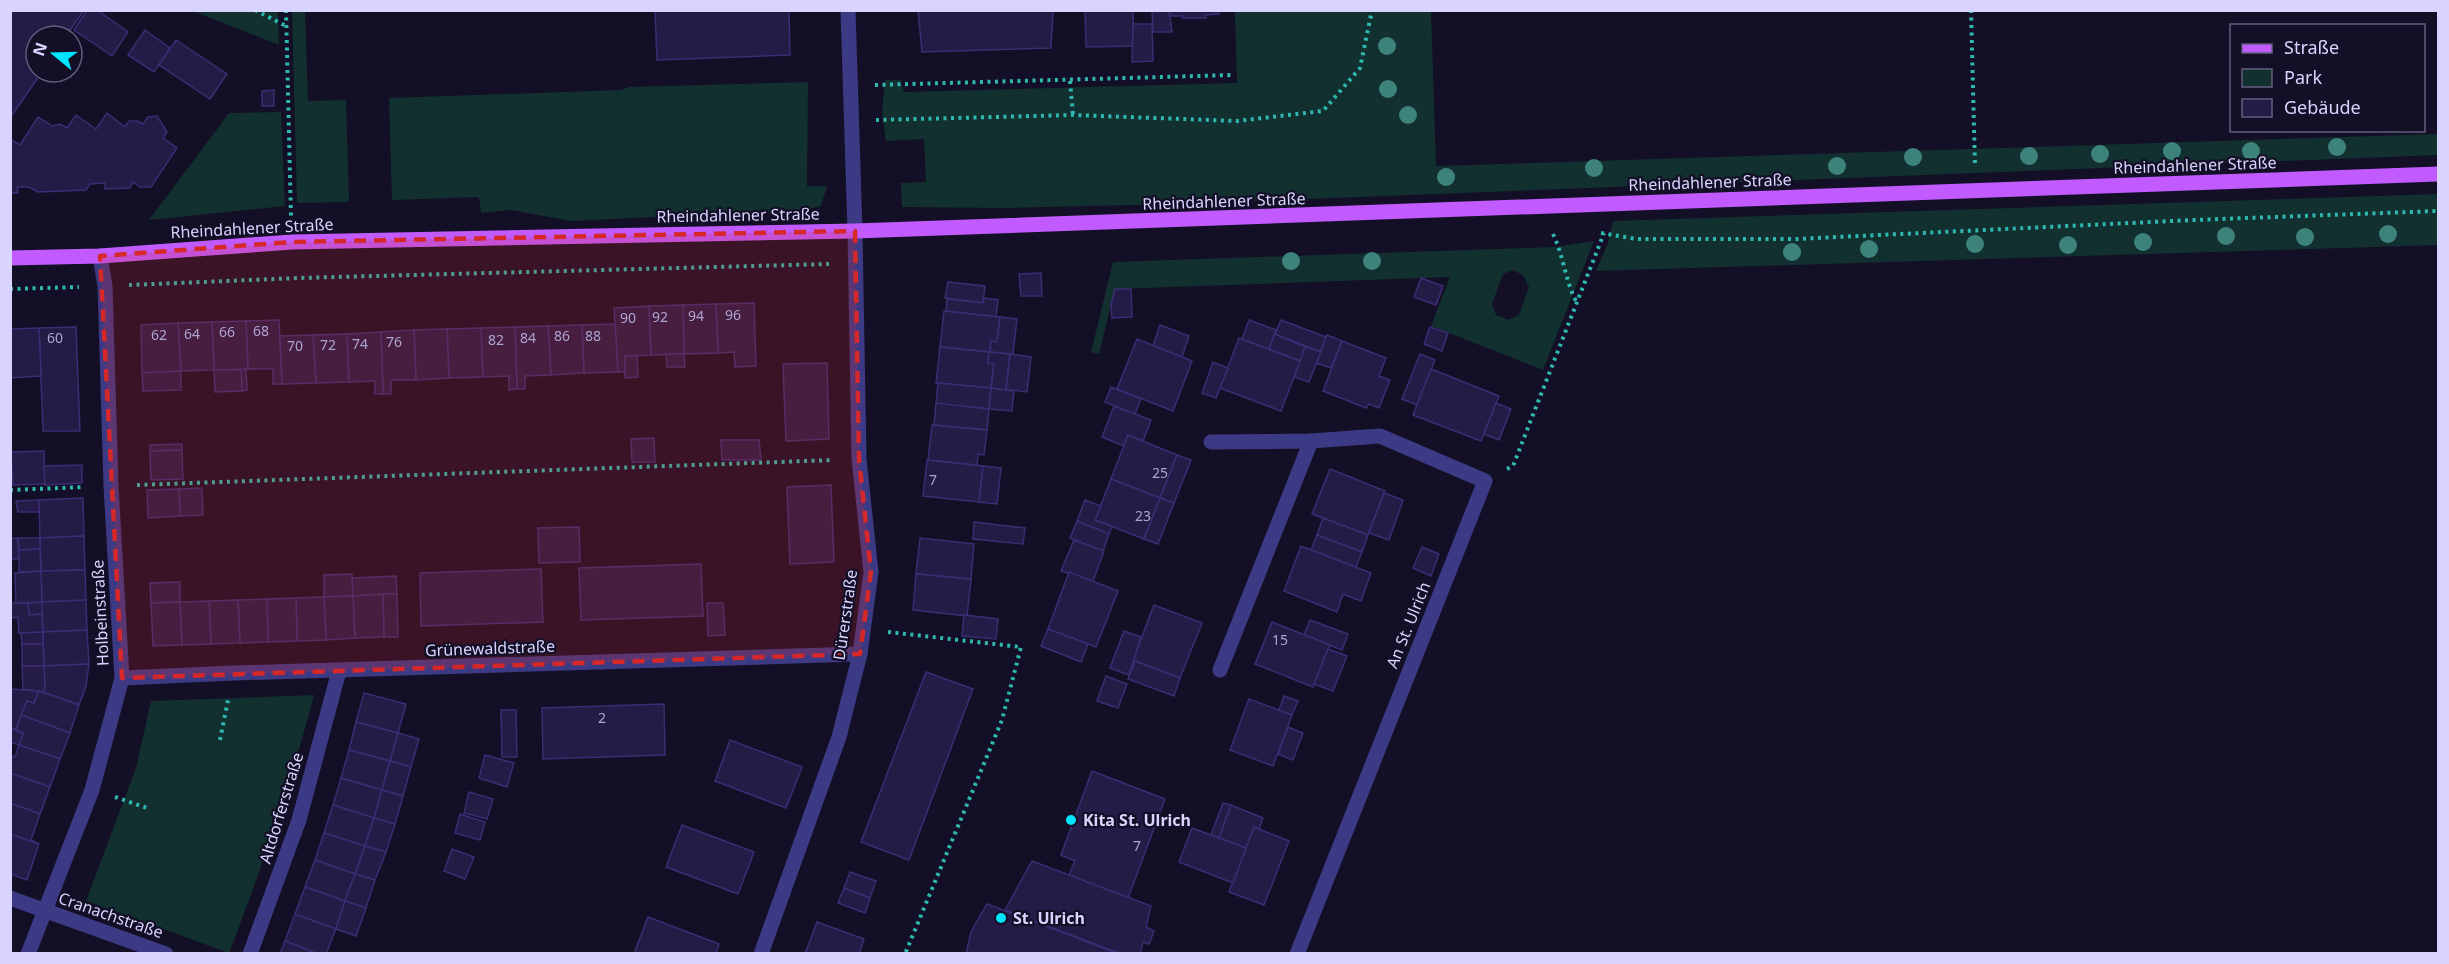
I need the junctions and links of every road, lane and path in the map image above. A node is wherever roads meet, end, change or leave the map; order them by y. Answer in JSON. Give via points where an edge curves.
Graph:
{"nodes":[{"id":1,"x":255,"y":10,"type":"edge"},
{"id":2,"x":286,"y":10,"type":"edge"},
{"id":3,"x":848,"y":10,"type":"edge"},
{"id":4,"x":1372,"y":10,"type":"edge"},
{"id":5,"x":1971,"y":10,"type":"edge"},
{"id":6,"x":286,"y":26,"type":"junction"},
{"id":7,"x":1233,"y":75,"type":"dead end"},
{"id":8,"x":1070,"y":81,"type":"junction"},
{"id":9,"x":850,"y":86,"type":"junction"},
{"id":10,"x":1073,"y":115,"type":"junction"},
{"id":11,"x":850,"y":121,"type":"junction"},
{"id":12,"x":2439,"y":174,"type":"edge"},
{"id":13,"x":1976,"y":192,"type":"junction"},
{"id":14,"x":1617,"y":203,"type":"junction"},
{"id":15,"x":2439,"y":211,"type":"edge"},
{"id":16,"x":855,"y":231,"type":"junction"},
{"id":17,"x":1593,"y":233,"type":"dead end"},
{"id":18,"x":1604,"y":233,"type":"junction"},
{"id":19,"x":1563,"y":234,"type":"dead end"},
{"id":20,"x":292,"y":242,"type":"junction"},
{"id":21,"x":100,"y":256,"type":"junction"},
{"id":22,"x":10,"y":258,"type":"edge"},
{"id":23,"x":855,"y":264,"type":"junction"},
{"id":24,"x":105,"y":286,"type":"junction"},
{"id":25,"x":10,"y":290,"type":"edge"},
{"id":26,"x":1577,"y":302,"type":"junction"},
{"id":27,"x":1311,"y":441,"type":"junction"},
{"id":28,"x":1211,"y":442,"type":"dead end"},
{"id":29,"x":859,"y":459,"type":"junction"},
{"id":30,"x":1485,"y":481,"type":"junction"},
{"id":31,"x":111,"y":486,"type":"junction"},
{"id":32,"x":10,"y":490,"type":"edge"},
{"id":33,"x":860,"y":654,"type":"junction"},
{"id":34,"x":1220,"y":670,"type":"dead end"},
{"id":35,"x":339,"y":671,"type":"junction"},
{"id":36,"x":234,"y":673,"type":"junction"},
{"id":37,"x":122,"y":678,"type":"junction"},
{"id":38,"x":220,"y":740,"type":"dead end"},
{"id":39,"x":10,"y":898,"type":"edge"},
{"id":40,"x":44,"y":911,"type":"junction"},
{"id":41,"x":28,"y":954,"type":"edge"},
{"id":42,"x":165,"y":954,"type":"edge"},
{"id":43,"x":250,"y":954,"type":"edge"},
{"id":44,"x":761,"y":954,"type":"edge"},
{"id":45,"x":905,"y":954,"type":"edge"},
{"id":46,"x":1297,"y":954,"type":"edge"}],
"edges":[{"from":1,"to":6,"type":"path"},
{"from":2,"to":6,"type":"path"},
{"from":3,"to":9,"type":"street","name":"Dürerstraße"},
{"from":4,"to":10,"type":"path","via":[[1360,68],[1323,111],[1237,121]]},
{"from":5,"to":13,"type":"path"},
{"from":6,"to":20,"type":"path"},
{"from":7,"to":8,"type":"path"},
{"from":8,"to":9,"type":"path"},
{"from":8,"to":10,"type":"path"},
{"from":9,"to":11,"type":"street","name":"Dürerstraße"},
{"from":10,"to":11,"type":"path"},
{"from":11,"to":16,"type":"street","name":"Dürerstraße"},
{"from":12,"to":13,"type":"main road","name":"Rheindahlener Straße"},
{"from":13,"to":14,"type":"main road","name":"Rheindahlener Straße"},
{"from":14,"to":16,"type":"main road","name":"Rheindahlener Straße"},
{"from":14,"to":18,"type":"path"},
{"from":15,"to":18,"type":"path","via":[[1796,239],[1637,240]]},
{"from":16,"to":20,"type":"main road","name":"Rheindahlener Straße"},
{"from":16,"to":23,"type":"street","name":"Dürerstraße"},
{"from":17,"to":18,"type":"path"},
{"from":18,"to":26,"type":"path"},
{"from":19,"to":26,"type":"path","via":[[1553,234]]},
{"from":20,"to":21,"type":"main road","name":"Rheindahlener Straße"},
{"from":21,"to":22,"type":"main road","name":"Rheindahlener Straße"},
{"from":21,"to":24,"type":"street","name":"Holbeinstraße"},
{"from":23,"to":24,"type":"path"},
{"from":23,"to":29,"type":"street","name":"Dürerstraße"},
{"from":24,"to":25,"type":"path"},
{"from":24,"to":31,"type":"street","name":"Holbeinstraße"},
{"from":26,"to":30,"type":"path","via":[[1513,466]]},
{"from":27,"to":28,"type":"street"},
{"from":27,"to":30,"type":"street","via":[[1380,436]]},
{"from":27,"to":34,"type":"street"},
{"from":29,"to":31,"type":"path"},
{"from":29,"to":33,"type":"street","name":"Dürerstraße","via":[[871,572]]},
{"from":30,"to":46,"type":"street","name":"An St. Ulrich"},
{"from":31,"to":32,"type":"path"},
{"from":31,"to":37,"type":"street","name":"Holbeinstraße"},
{"from":33,"to":35,"type":"street","name":"Grünewaldstraße"},
{"from":33,"to":44,"type":"street","name":"Dürerstraße","via":[[839,737]]},
{"from":33,"to":45,"type":"path","via":[[884,631],[1020,647],[1002,720]]},
{"from":35,"to":36,"type":"street","name":"Grünewaldstraße"},
{"from":35,"to":43,"type":"street","name":"Altdorferstraße","via":[[299,819]]},
{"from":36,"to":37,"type":"street","name":"Grünewaldstraße"},
{"from":36,"to":38,"type":"path"},
{"from":37,"to":40,"type":"street","name":"Holbeinstraße","via":[[92,790]]},
{"from":39,"to":40,"type":"street","name":"Cranachstraße"},
{"from":40,"to":41,"type":"street","name":"Holbeinstraße"},
{"from":40,"to":42,"type":"street","name":"Cranachstraße"}]}
